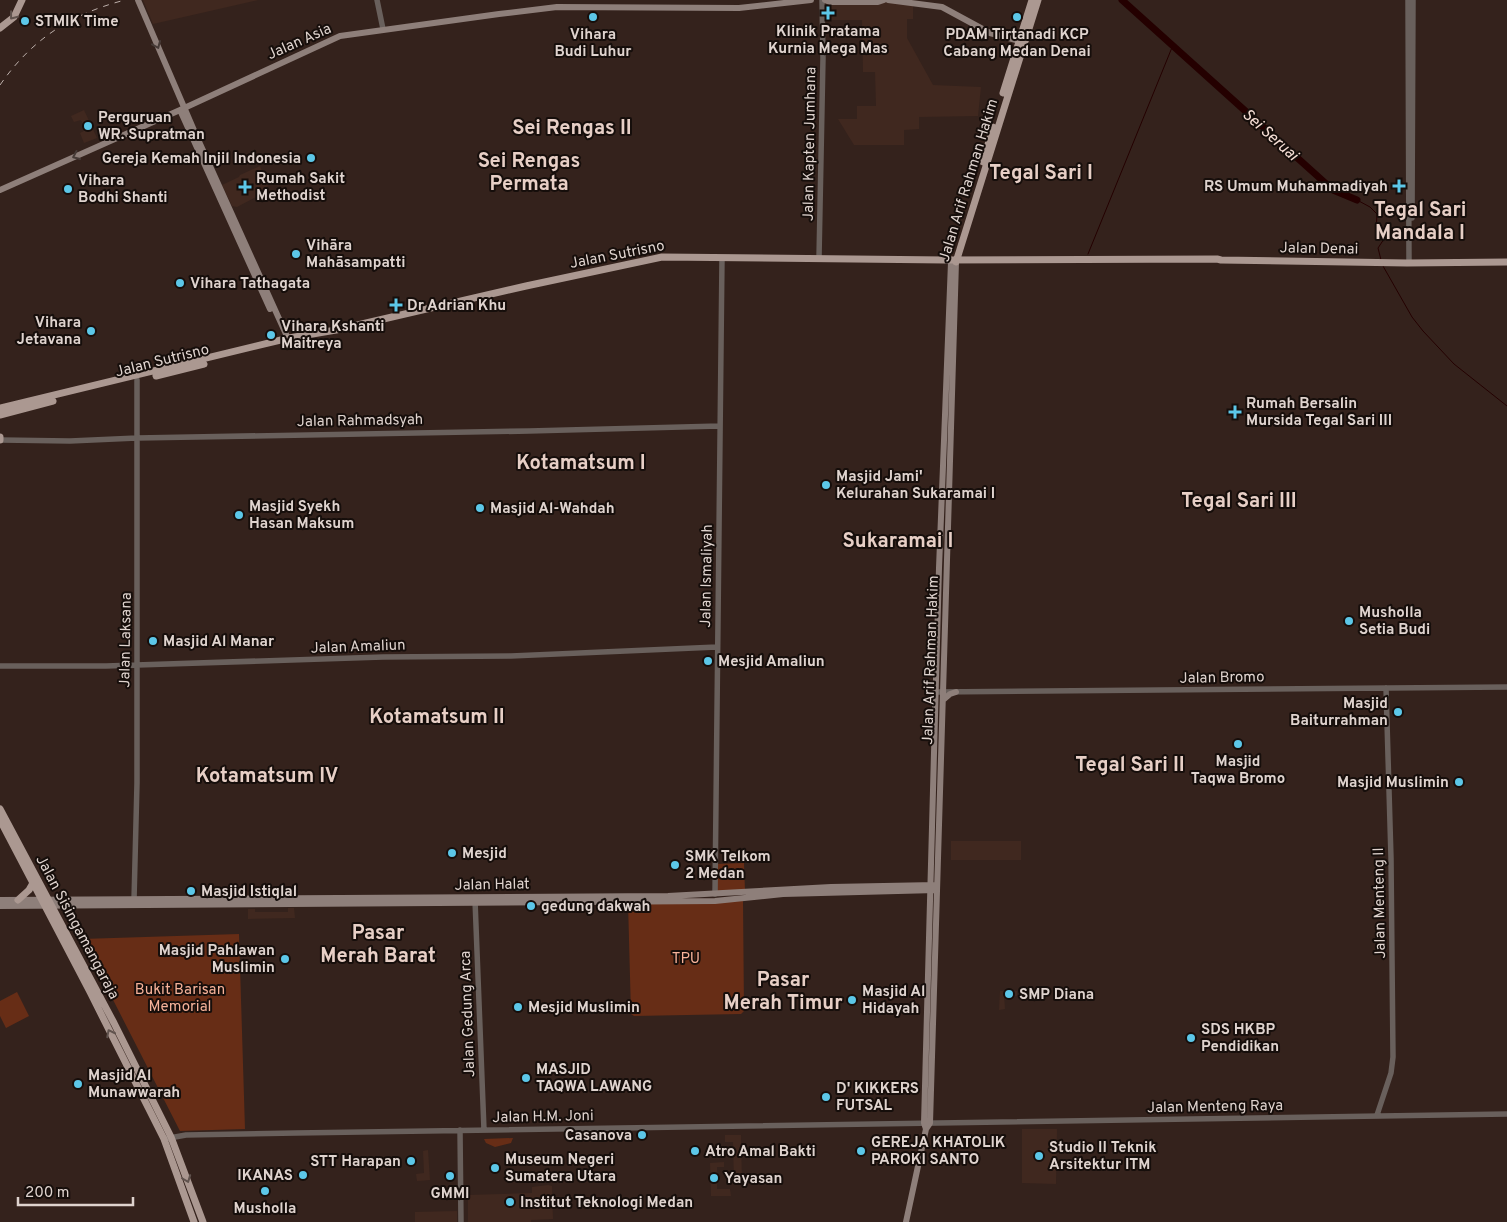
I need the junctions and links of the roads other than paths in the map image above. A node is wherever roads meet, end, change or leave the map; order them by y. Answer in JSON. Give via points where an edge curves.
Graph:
{"nodes":[{"id":1,"x":22,"y":0,"type":"edge"},
{"id":2,"x":138,"y":0,"type":"edge"},
{"id":3,"x":377,"y":0,"type":"edge"},
{"id":4,"x":811,"y":0,"type":"edge"},
{"id":5,"x":824,"y":0,"type":"edge"},
{"id":6,"x":888,"y":0,"type":"edge"},
{"id":7,"x":1032,"y":0,"type":"edge"},
{"id":8,"x":1038,"y":0,"type":"edge"},
{"id":9,"x":1408,"y":0,"type":"edge"},
{"id":10,"x":1413,"y":0,"type":"edge"},
{"id":11,"x":881,"y":1,"type":"edge"},
{"id":12,"x":0,"y":28,"type":"edge"},
{"id":13,"x":383,"y":29,"type":"junction"},
{"id":14,"x":1022,"y":42,"type":"junction"},
{"id":15,"x":178,"y":94,"type":"junction"},
{"id":16,"x":198,"y":102,"type":"junction"},
{"id":17,"x":182,"y":109,"type":"junction"},
{"id":18,"x":0,"y":190,"type":"edge"},
{"id":19,"x":722,"y":258,"type":"junction"},
{"id":20,"x":819,"y":258,"type":"junction"},
{"id":21,"x":952,"y":260,"type":"junction"},
{"id":22,"x":1507,"y":262,"type":"edge"},
{"id":23,"x":1410,"y":263,"type":"junction"},
{"id":24,"x":287,"y":341,"type":"junction"},
{"id":25,"x":137,"y":380,"type":"junction"},
{"id":26,"x":0,"y":408,"type":"edge"},
{"id":27,"x":0,"y":415,"type":"edge"},
{"id":28,"x":720,"y":426,"type":"junction"},
{"id":29,"x":138,"y":438,"type":"junction"},
{"id":30,"x":0,"y":439,"type":"edge"},
{"id":31,"x":717,"y":647,"type":"junction"},
{"id":32,"x":136,"y":664,"type":"junction"},
{"id":33,"x":0,"y":666,"type":"edge"},
{"id":34,"x":1507,"y":687,"type":"edge"},
{"id":35,"x":1386,"y":688,"type":"junction"},
{"id":36,"x":940,"y":692,"type":"junction"},
{"id":37,"x":956,"y":692,"type":"junction"},
{"id":38,"x":943,"y":700,"type":"junction"},
{"id":39,"x":938,"y":760,"type":"junction"},
{"id":40,"x":0,"y":809,"type":"edge"},
{"id":41,"x":0,"y":820,"type":"edge"},
{"id":42,"x":33,"y":883,"type":"junction"},
{"id":43,"x":933,"y":888,"type":"junction"},
{"id":44,"x":715,"y":894,"type":"junction"},
{"id":45,"x":0,"y":900,"type":"edge"},
{"id":46,"x":18,"y":900,"type":"junction"},
{"id":47,"x":134,"y":900,"type":"junction"},
{"id":48,"x":475,"y":900,"type":"junction"},
{"id":49,"x":46,"y":903,"type":"junction"},
{"id":50,"x":0,"y":906,"type":"edge"},
{"id":51,"x":1507,"y":1114,"type":"edge"},
{"id":52,"x":1377,"y":1115,"type":"junction"},
{"id":53,"x":927,"y":1125,"type":"junction"},
{"id":54,"x":460,"y":1130,"type":"junction"},
{"id":55,"x":484,"y":1130,"type":"junction"},
{"id":56,"x":167,"y":1138,"type":"junction"},
{"id":57,"x":194,"y":1222,"type":"edge"},
{"id":58,"x":203,"y":1222,"type":"edge"},
{"id":59,"x":461,"y":1222,"type":"edge"},
{"id":60,"x":906,"y":1222,"type":"edge"}],
"edges":[{"from":1,"to":12,"type":"main road","one_way":true,"via":[[14,17]]},
{"from":2,"to":15,"type":"main road","one_way":true},
{"from":3,"to":13,"type":"street"},
{"from":4,"to":13,"type":"main road","name":"Jalan Asia","via":[[739,8],[557,7]]},
{"from":5,"to":11,"type":"main road"},
{"from":5,"to":20,"type":"street","name":"Jalan Kapten Jumhana"},
{"from":6,"to":14,"type":"main road","via":[[942,7],[990,33]]},
{"from":7,"to":14,"type":"main road","name":"Jalan Arif Rahman Hakim"},
{"from":8,"to":14,"type":"main road","name":"Jalan Arif Rahman Hakim"},
{"from":9,"to":23,"type":"street"},
{"from":10,"to":23,"type":"street"},
{"from":13,"to":16,"type":"main road","name":"Jalan Asia","via":[[340,36]]},
{"from":14,"to":21,"type":"main road","name":"Jalan Arif Rahman Hakim"},
{"from":15,"to":16,"type":"main road","via":[[186,100]]},
{"from":15,"to":17,"type":"main road"},
{"from":16,"to":17,"type":"main road","name":"Jalan Asia"},
{"from":17,"to":18,"type":"main road","name":"Jalan Asia","one_way":true},
{"from":17,"to":24,"type":"main road"},
{"from":19,"to":20,"type":"main road","name":"Jalan Sutrisno"},
{"from":19,"to":24,"type":"main road","name":"Jalan Sutrisno","via":[[662,257],[644,260]]},
{"from":19,"to":28,"type":"street","name":"Jalan Ismaliyah"},
{"from":20,"to":21,"type":"main road","name":"Jalan Sutrisno"},
{"from":21,"to":23,"type":"main road","name":"Jalan Denai"},
{"from":21,"to":36,"type":"main road","name":"Jalan Arif Rahman Hakim"},
{"from":22,"to":23,"type":"main road","name":"Jalan Denai"},
{"from":24,"to":25,"type":"main road","name":"Jalan Sutrisno"},
{"from":24,"to":26,"type":"main road","name":"Jalan Sutrisno"},
{"from":25,"to":27,"type":"main road","name":"Jalan Sutrisno"},
{"from":25,"to":29,"type":"street","name":"Jalan Laksana"},
{"from":28,"to":29,"type":"street","name":"Jalan Rahmadsyah"},
{"from":28,"to":31,"type":"street","name":"Jalan Ismaliyah"},
{"from":29,"to":30,"type":"street","name":"Jalan Rahmadsyah"},
{"from":29,"to":32,"type":"street","name":"Jalan Laksana"},
{"from":31,"to":32,"type":"street","name":"Jalan Amaliun","via":[[511,656]]},
{"from":31,"to":44,"type":"street","name":"Jalan Ismaliyah"},
{"from":32,"to":33,"type":"street","name":"Jalan Amaliun"},
{"from":32,"to":47,"type":"street","name":"Jalan Laksana","via":[[138,783]]},
{"from":34,"to":35,"type":"street","name":"Jalan Bromo"},
{"from":35,"to":37,"type":"street","name":"Jalan Bromo"},
{"from":35,"to":52,"type":"street","name":"Jalan Menteng II","via":[[1393,1064]]},
{"from":36,"to":37,"type":"street","name":"Jalan Bromo"},
{"from":36,"to":38,"type":"main road","name":"Jalan Arif Rahman Hakim"},
{"from":36,"to":39,"type":"main road","name":"Jalan Arif Rahman Hakim"},
{"from":37,"to":38,"type":"main road"},
{"from":38,"to":39,"type":"main road","name":"Jalan Arif Rahman Hakim"},
{"from":39,"to":43,"type":"main road","name":"Jalan Arif Rahman Hakim"},
{"from":40,"to":49,"type":"main road","name":"Jalan Sisingamangaraja"},
{"from":41,"to":42,"type":"main road","name":"Jalan Sisingamangaraja"},
{"from":42,"to":46,"type":"main road"},
{"from":42,"to":49,"type":"main road","name":"Jalan Sisingamangaraja"},
{"from":43,"to":44,"type":"main road","name":"Jalan Halat","via":[[813,888]]},
{"from":43,"to":48,"type":"main road","name":"Jalan Halat","via":[[715,900]]},
{"from":43,"to":53,"type":"main road","name":"Jalan Arif Rahman Hakim"},
{"from":44,"to":48,"type":"main road","name":"Jalan Halat"},
{"from":45,"to":46,"type":"main road"},
{"from":46,"to":49,"type":"main road"},
{"from":47,"to":48,"type":"main road","name":"Jalan Halat"},
{"from":47,"to":49,"type":"main road","name":"Jalan Halat"},
{"from":48,"to":49,"type":"main road","name":"Jalan Halat"},
{"from":48,"to":55,"type":"street","name":"Jalan Gedung Arca"},
{"from":49,"to":50,"type":"main road"},
{"from":49,"to":56,"type":"main road","name":"Jalan Sisingamangaraja"},
{"from":51,"to":52,"type":"street","name":"Jalan Menteng Raya"},
{"from":52,"to":53,"type":"street","name":"Jalan Menteng Raya"},
{"from":53,"to":55,"type":"street","name":"Jalan H.M. Joni"},
{"from":53,"to":60,"type":"main road","name":"Jalan Arif Rahman Hakim"},
{"from":54,"to":55,"type":"street","name":"Jalan H.M. Joni"},
{"from":54,"to":56,"type":"street","name":"Jalan H.M. Joni"},
{"from":54,"to":59,"type":"street"},
{"from":56,"to":57,"type":"main road","name":"Jalan Sisingamangaraja"},
{"from":56,"to":58,"type":"main road","name":"Jalan Sisingamangaraja","one_way":true}]}
